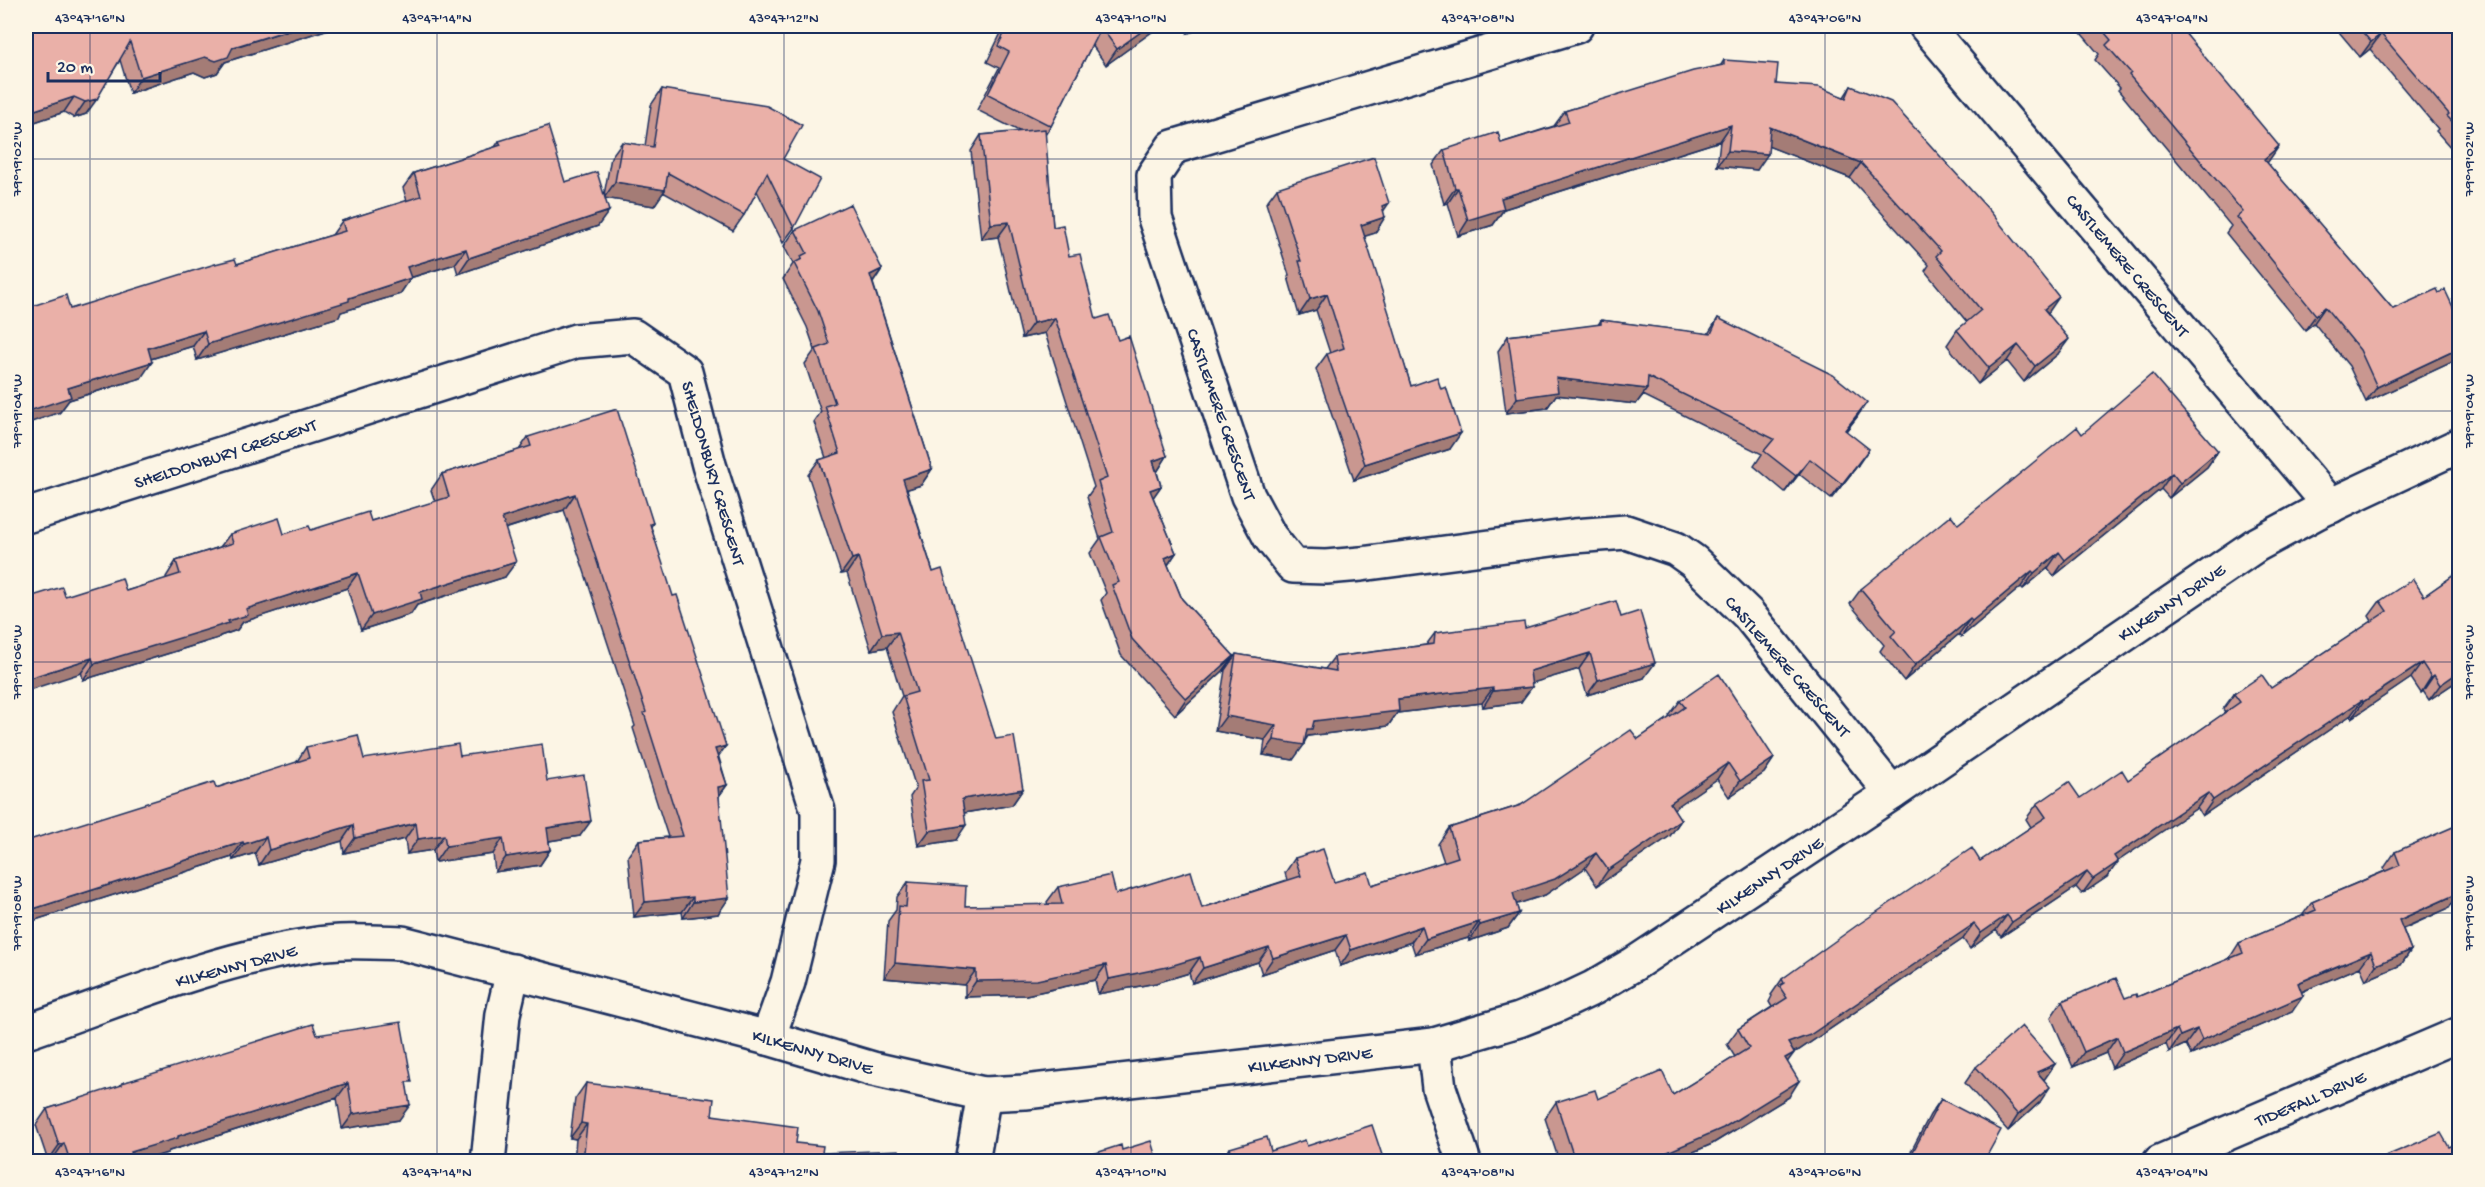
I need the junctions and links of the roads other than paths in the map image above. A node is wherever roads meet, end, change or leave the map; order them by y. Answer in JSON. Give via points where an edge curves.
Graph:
{"nodes":[{"id":1,"x":1576,"y":26,"type":"edge"},
{"id":2,"x":1926,"y":26,"type":"edge"},
{"id":3,"x":2460,"y":445,"type":"edge"},
{"id":4,"x":2331,"y":506,"type":"junction"},
{"id":5,"x":26,"y":516,"type":"edge"},
{"id":6,"x":1892,"y":793,"type":"junction"},
{"id":7,"x":513,"y":971,"type":"junction"},
{"id":8,"x":26,"y":1032,"type":"edge"},
{"id":9,"x":2460,"y":1034,"type":"edge"},
{"id":10,"x":768,"y":1038,"type":"junction"},
{"id":11,"x":1434,"y":1045,"type":"junction"},
{"id":12,"x":984,"y":1094,"type":"junction"},
{"id":13,"x":488,"y":1161,"type":"edge"},
{"id":14,"x":972,"y":1161,"type":"edge"},
{"id":15,"x":1464,"y":1161,"type":"edge"},
{"id":16,"x":2160,"y":1161,"type":"edge"}],
"edges":[{"from":1,"to":6,"type":"street","name":"CASTLEMERE CRESCENT","via":[[1173,147],[1154,176],[1155,218],[1248,496],[1270,537],[1293,566],[1361,564],[1626,532],[1676,549],[1748,614]]},
{"from":2,"to":4,"type":"street","name":"CASTLEMERE CRESCENT"},
{"from":3,"to":4,"type":"street","name":"KILKENNY DRIVE"},
{"from":4,"to":6,"type":"street","name":"KILKENNY DRIVE","via":[[2256,545]]},
{"from":5,"to":10,"type":"street","name":"SHELDONBURY CRESCENT","via":[[576,342],[633,336],[685,372],[710,465],[818,811],[818,860],[788,982]]},
{"from":6,"to":11,"type":"street","name":"KILKENNY DRIVE","via":[[1593,988],[1519,1020]]},
{"from":7,"to":8,"type":"street","name":"KILKENNY DRIVE","via":[[402,943],[312,945],[217,966]]},
{"from":7,"to":10,"type":"street","name":"KILKENNY DRIVE"},
{"from":7,"to":13,"type":"street","via":[[503,1014]]},
{"from":9,"to":16,"type":"street","name":"TIDEFALL DRIVE"},
{"from":10,"to":12,"type":"street","name":"KILKENNY DRIVE","via":[[873,1069]]},
{"from":11,"to":12,"type":"street","name":"KILKENNY DRIVE"},
{"from":11,"to":15,"type":"street","via":[[1439,1088]]},
{"from":12,"to":14,"type":"street"}]}
